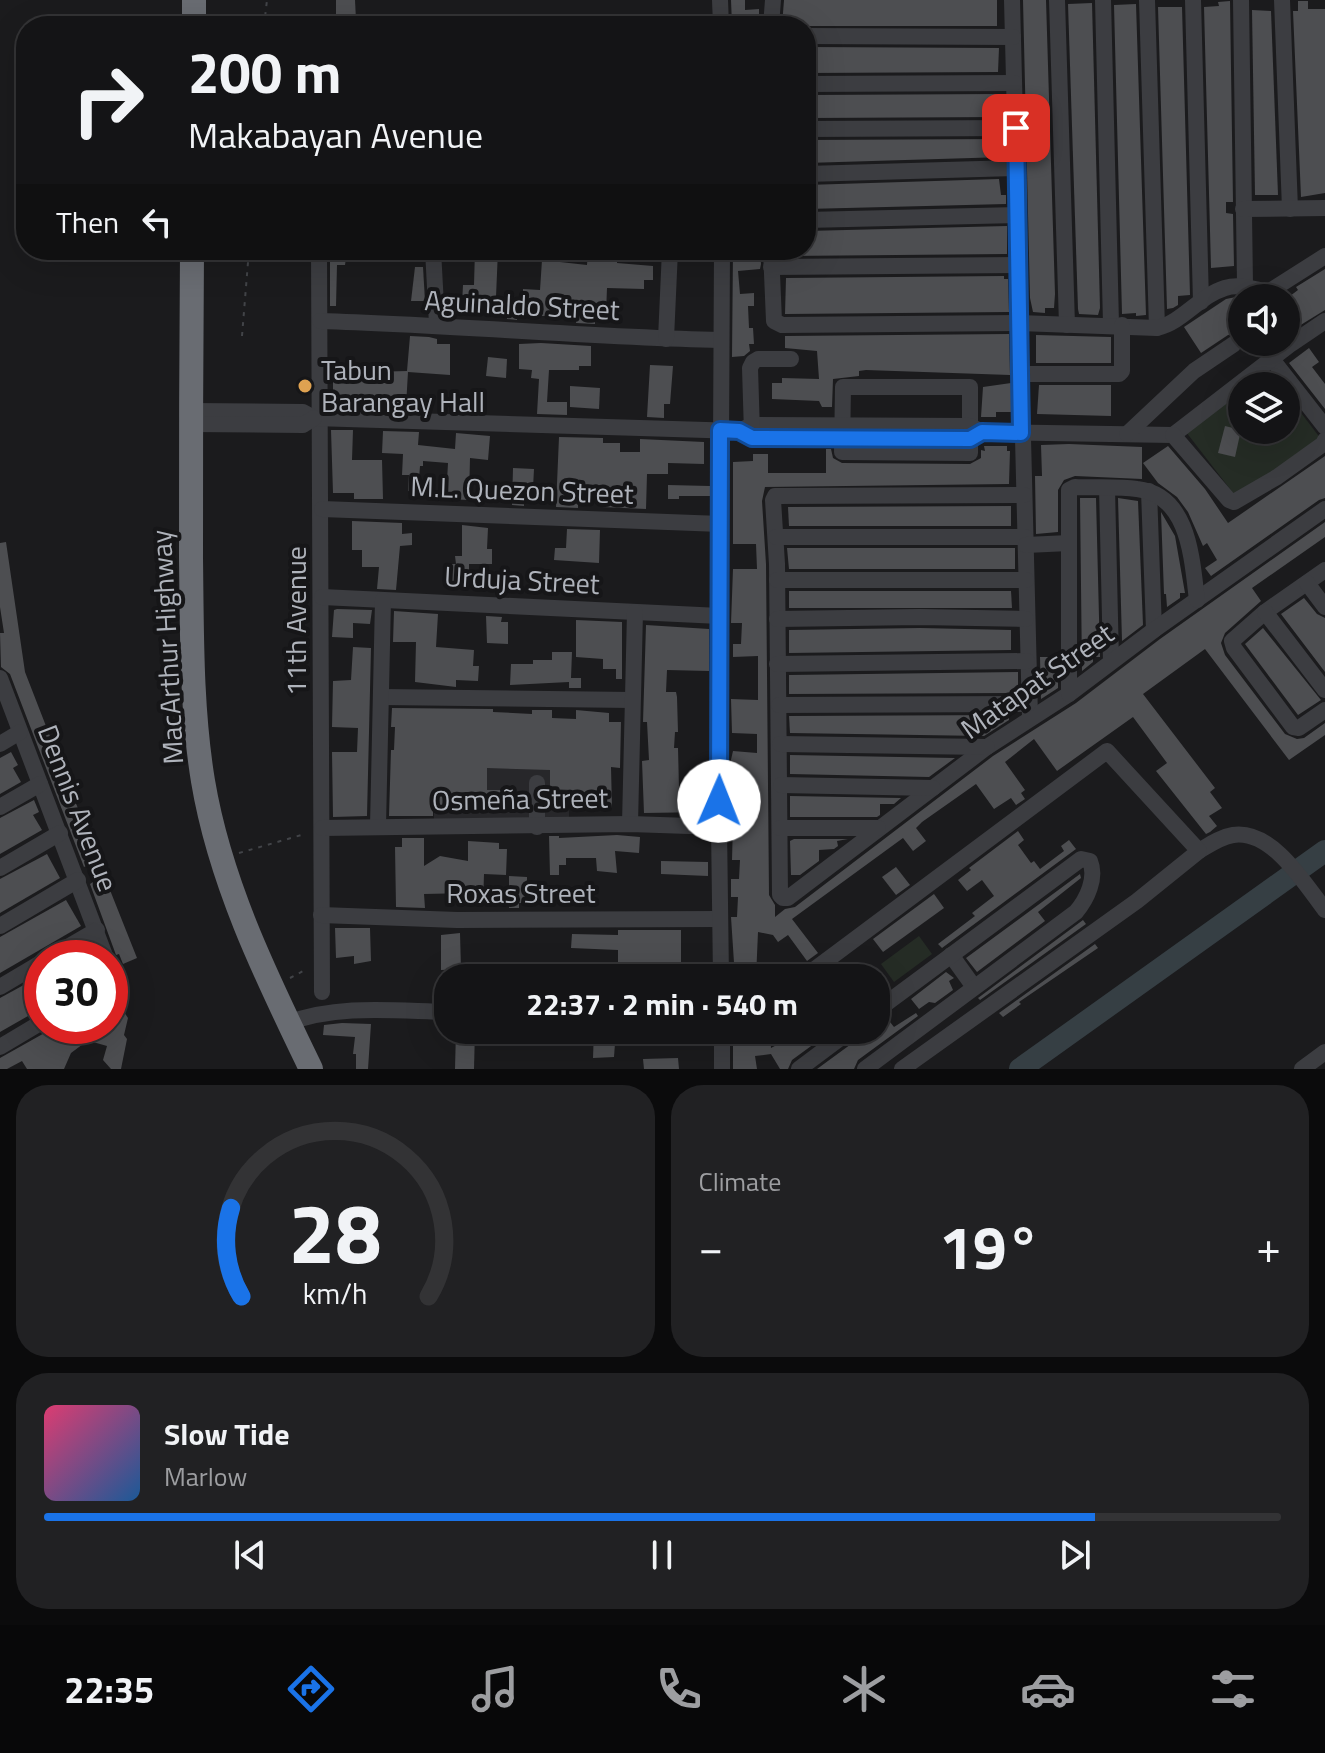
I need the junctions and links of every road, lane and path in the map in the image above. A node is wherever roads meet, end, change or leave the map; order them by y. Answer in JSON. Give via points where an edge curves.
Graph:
{"nodes":[{"id":1,"x":1012,"y":0,"type":"edge"},
{"id":2,"x":1057,"y":0,"type":"edge"},
{"id":3,"x":1103,"y":0,"type":"edge"},
{"id":4,"x":1147,"y":0,"type":"edge"},
{"id":5,"x":1193,"y":0,"type":"edge"},
{"id":6,"x":1241,"y":0,"type":"edge"},
{"id":7,"x":1282,"y":0,"type":"edge"},
{"id":8,"x":816,"y":36,"type":"edge"},
{"id":9,"x":1013,"y":37,"type":"junction"},
{"id":10,"x":1014,"y":83,"type":"junction"},
{"id":11,"x":816,"y":84,"type":"edge"},
{"id":12,"x":1016,"y":128,"type":"junction"},
{"id":13,"x":816,"y":129,"type":"edge"},
{"id":14,"x":1015,"y":168,"type":"junction"},
{"id":15,"x":816,"y":174,"type":"edge"},
{"id":16,"x":1325,"y":208,"type":"edge"},
{"id":17,"x":1243,"y":209,"type":"junction"},
{"id":18,"x":1290,"y":209,"type":"junction"},
{"id":19,"x":1018,"y":215,"type":"junction"},
{"id":20,"x":816,"y":220,"type":"edge"},
{"id":21,"x":1325,"y":256,"type":"edge"},
{"id":22,"x":192,"y":260,"type":"edge"},
{"id":23,"x":248,"y":260,"type":"edge"},
{"id":24,"x":319,"y":260,"type":"edge"},
{"id":25,"x":434,"y":260,"type":"edge"},
{"id":26,"x":670,"y":260,"type":"edge"},
{"id":27,"x":722,"y":260,"type":"edge"},
{"id":28,"x":771,"y":260,"type":"edge"},
{"id":29,"x":1019,"y":265,"type":"junction"},
{"id":30,"x":771,"y":267,"type":"junction"},
{"id":31,"x":1245,"y":284,"type":"edge"},
{"id":32,"x":1281,"y":284,"type":"edge"},
{"id":33,"x":1228,"y":287,"type":"edge"},
{"id":34,"x":1201,"y":302,"type":"junction"},
{"id":35,"x":320,"y":321,"type":"junction"},
{"id":36,"x":1325,"y":321,"type":"edge"},
{"id":37,"x":1019,"y":323,"type":"junction"},
{"id":38,"x":437,"y":324,"type":"junction"},
{"id":39,"x":1117,"y":324,"type":"junction"},
{"id":40,"x":1067,"y":325,"type":"junction"},
{"id":41,"x":1157,"y":328,"type":"junction"},
{"id":42,"x":242,"y":336,"type":"dead end"},
{"id":43,"x":666,"y":339,"type":"junction"},
{"id":44,"x":720,"y":340,"type":"junction"},
{"id":45,"x":1228,"y":348,"type":"edge"},
{"id":46,"x":1271,"y":358,"type":"junction"},
{"id":47,"x":791,"y":359,"type":"dead end"},
{"id":48,"x":1021,"y":374,"type":"junction"},
{"id":49,"x":190,"y":418,"type":"junction"},
{"id":50,"x":318,"y":418,"type":"junction"},
{"id":51,"x":1325,"y":427,"type":"edge"},
{"id":52,"x":720,"y":430,"type":"junction"},
{"id":53,"x":748,"y":432,"type":"junction"},
{"id":54,"x":842,"y":432,"type":"junction"},
{"id":55,"x":974,"y":433,"type":"junction"},
{"id":56,"x":1021,"y":433,"type":"junction"},
{"id":57,"x":1127,"y":434,"type":"junction"},
{"id":58,"x":1173,"y":435,"type":"junction"},
{"id":59,"x":1325,"y":440,"type":"edge"},
{"id":60,"x":1107,"y":488,"type":"junction"},
{"id":61,"x":1149,"y":491,"type":"junction"},
{"id":62,"x":1024,"y":495,"type":"junction"},
{"id":63,"x":322,"y":509,"type":"junction"},
{"id":64,"x":1325,"y":509,"type":"edge"},
{"id":65,"x":721,"y":524,"type":"junction"},
{"id":66,"x":776,"y":537,"type":"junction"},
{"id":67,"x":1025,"y":541,"type":"junction"},
{"id":68,"x":1069,"y":543,"type":"junction"},
{"id":69,"x":1325,"y":570,"type":"edge"},
{"id":70,"x":777,"y":580,"type":"junction"},
{"id":71,"x":1026,"y":580,"type":"junction"},
{"id":72,"x":1307,"y":583,"type":"junction"},
{"id":73,"x":322,"y":597,"type":"junction"},
{"id":74,"x":383,"y":600,"type":"junction"},
{"id":75,"x":1197,"y":600,"type":"junction"},
{"id":76,"x":1325,"y":607,"type":"edge"},
{"id":77,"x":635,"y":612,"type":"junction"},
{"id":78,"x":1265,"y":612,"type":"junction"},
{"id":79,"x":720,"y":616,"type":"junction"},
{"id":80,"x":777,"y":619,"type":"junction"},
{"id":81,"x":1026,"y":619,"type":"junction"},
{"id":82,"x":1154,"y":630,"type":"junction"},
{"id":83,"x":1027,"y":661,"type":"junction"},
{"id":84,"x":1111,"y":661,"type":"junction"},
{"id":85,"x":777,"y":664,"type":"junction"},
{"id":86,"x":1,"y":687,"type":"edge"},
{"id":87,"x":1325,"y":690,"type":"edge"},
{"id":88,"x":1069,"y":694,"type":"junction"},
{"id":89,"x":381,"y":697,"type":"junction"},
{"id":90,"x":632,"y":700,"type":"junction"},
{"id":91,"x":779,"y":705,"type":"junction"},
{"id":92,"x":1325,"y":710,"type":"edge"},
{"id":93,"x":1029,"y":711,"type":"junction"},
{"id":94,"x":20,"y":732,"type":"junction"},
{"id":95,"x":0,"y":744,"type":"edge"},
{"id":96,"x":780,"y":744,"type":"junction"},
{"id":97,"x":987,"y":747,"type":"junction"},
{"id":98,"x":537,"y":783,"type":"dead end"},
{"id":99,"x":40,"y":784,"type":"junction"},
{"id":100,"x":781,"y":785,"type":"junction"},
{"id":101,"x":933,"y":788,"type":"junction"},
{"id":102,"x":0,"y":807,"type":"edge"},
{"id":103,"x":630,"y":824,"type":"junction"},
{"id":104,"x":378,"y":826,"type":"junction"},
{"id":105,"x":537,"y":827,"type":"junction"},
{"id":106,"x":719,"y":827,"type":"junction"},
{"id":107,"x":322,"y":828,"type":"junction"},
{"id":108,"x":780,"y":828,"type":"junction"},
{"id":109,"x":878,"y":828,"type":"junction"},
{"id":110,"x":60,"y":833,"type":"junction"},
{"id":111,"x":1199,"y":851,"type":"junction"},
{"id":112,"x":222,"y":859,"type":"junction"},
{"id":113,"x":0,"y":868,"type":"edge"},
{"id":114,"x":78,"y":880,"type":"junction"},
{"id":115,"x":1325,"y":910,"type":"edge"},
{"id":116,"x":321,"y":915,"type":"junction"},
{"id":117,"x":720,"y":919,"type":"junction"},
{"id":118,"x":0,"y":926,"type":"edge"},
{"id":119,"x":97,"y":930,"type":"junction"},
{"id":120,"x":80,"y":940,"type":"edge"},
{"id":121,"x":100,"y":940,"type":"edge"},
{"id":122,"x":951,"y":955,"type":"junction"},
{"id":123,"x":721,"y":964,"type":"edge"},
{"id":124,"x":822,"y":964,"type":"edge"},
{"id":125,"x":322,"y":965,"type":"junction"},
{"id":126,"x":24,"y":973,"type":"edge"},
{"id":127,"x":0,"y":987,"type":"edge"},
{"id":128,"x":974,"y":987,"type":"junction"},
{"id":129,"x":273,"y":991,"type":"junction"},
{"id":130,"x":322,"y":992,"type":"dead end"},
{"id":131,"x":890,"y":1001,"type":"edge"},
{"id":132,"x":434,"y":1012,"type":"edge"},
{"id":133,"x":288,"y":1023,"type":"junction"},
{"id":134,"x":24,"y":1033,"type":"edge"},
{"id":135,"x":722,"y":1044,"type":"edge"},
{"id":136,"x":832,"y":1044,"type":"edge"},
{"id":137,"x":0,"y":1047,"type":"edge"},
{"id":138,"x":1325,"y":1052,"type":"edge"},
{"id":139,"x":311,"y":1069,"type":"edge"},
{"id":140,"x":722,"y":1069,"type":"edge"},
{"id":141,"x":799,"y":1069,"type":"edge"},
{"id":142,"x":865,"y":1069,"type":"edge"},
{"id":143,"x":902,"y":1069,"type":"edge"},
{"id":144,"x":1302,"y":1069,"type":"edge"}],
"edges":[{"from":1,"to":9,"type":"street"},
{"from":2,"to":40,"type":"street"},
{"from":3,"to":39,"type":"street"},
{"from":4,"to":41,"type":"street"},
{"from":5,"to":34,"type":"street"},
{"from":6,"to":17,"type":"street"},
{"from":7,"to":18,"type":"street"},
{"from":8,"to":9,"type":"street"},
{"from":9,"to":10,"type":"street"},
{"from":10,"to":11,"type":"street"},
{"from":10,"to":12,"type":"street"},
{"from":12,"to":13,"type":"street"},
{"from":12,"to":14,"type":"street"},
{"from":14,"to":15,"type":"street"},
{"from":14,"to":19,"type":"street"},
{"from":16,"to":18,"type":"street"},
{"from":17,"to":18,"type":"street"},
{"from":17,"to":31,"type":"street"},
{"from":19,"to":20,"type":"street"},
{"from":19,"to":29,"type":"street"},
{"from":21,"to":32,"type":"street"},
{"from":22,"to":49,"type":"highway","name":"MacArthur Highway"},
{"from":23,"to":42,"type":"path"},
{"from":24,"to":35,"type":"street","name":"11th Avenue"},
{"from":25,"to":38,"type":"street"},
{"from":26,"to":43,"type":"street"},
{"from":27,"to":44,"type":"street"},
{"from":28,"to":30,"type":"street"},
{"from":29,"to":30,"type":"street"},
{"from":29,"to":37,"type":"street"},
{"from":30,"to":37,"type":"street","via":[[774,321],[782,325]]},
{"from":33,"to":34,"type":"street"},
{"from":34,"to":41,"type":"street"},
{"from":35,"to":38,"type":"street","name":"Aguinaldo Street"},
{"from":35,"to":50,"type":"street","name":"11th Avenue"},
{"from":36,"to":46,"type":"street"},
{"from":37,"to":40,"type":"street"},
{"from":37,"to":48,"type":"street"},
{"from":38,"to":43,"type":"street","name":"Aguinaldo Street"},
{"from":39,"to":40,"type":"street"},
{"from":39,"to":41,"type":"street"},
{"from":39,"to":48,"type":"street","via":[[1119,374]]},
{"from":43,"to":44,"type":"street","name":"Aguinaldo Street"},
{"from":44,"to":52,"type":"street"},
{"from":45,"to":57,"type":"street","via":[[1194,371]]},
{"from":46,"to":51,"type":"street"},
{"from":46,"to":58,"type":"street"},
{"from":47,"to":53,"type":"street","via":[[753,362]]},
{"from":48,"to":56,"type":"street"},
{"from":49,"to":50,"type":"street","via":[[280,418],[303,412]]},
{"from":49,"to":112,"type":"highway","name":"MacArthur Highway","via":[[192,660],[203,782]]},
{"from":50,"to":52,"type":"street"},
{"from":50,"to":63,"type":"street","name":"11th Avenue"},
{"from":52,"to":53,"type":"street"},
{"from":52,"to":65,"type":"street"},
{"from":53,"to":54,"type":"street"},
{"from":54,"to":55,"type":"street"},
{"from":54,"to":55,"type":"street","via":[[842,452],[970,453]]},
{"from":54,"to":55,"type":"street","via":[[843,387],[970,387]]},
{"from":55,"to":56,"type":"street"},
{"from":56,"to":57,"type":"street"},
{"from":56,"to":62,"type":"street"},
{"from":57,"to":58,"type":"street"},
{"from":58,"to":59,"type":"street","via":[[1229,500],[1239,501]]},
{"from":60,"to":61,"type":"street"},
{"from":60,"to":68,"type":"street","via":[[1069,490]]},
{"from":60,"to":84,"type":"street"},
{"from":61,"to":75,"type":"street","via":[[1167,504],[1190,541]]},
{"from":61,"to":82,"type":"street"},
{"from":62,"to":66,"type":"street","via":[[775,496]]},
{"from":62,"to":67,"type":"street"},
{"from":63,"to":65,"type":"street","name":"M.L. Quezon Street"},
{"from":63,"to":73,"type":"street","name":"11th Avenue"},
{"from":64,"to":75,"type":"street","name":"Matapat Street"},
{"from":65,"to":79,"type":"street"},
{"from":66,"to":67,"type":"street"},
{"from":66,"to":70,"type":"street"},
{"from":67,"to":68,"type":"street"},
{"from":67,"to":71,"type":"street"},
{"from":68,"to":88,"type":"street"},
{"from":69,"to":72,"type":"street"},
{"from":70,"to":71,"type":"street"},
{"from":70,"to":80,"type":"street"},
{"from":71,"to":81,"type":"street"},
{"from":72,"to":76,"type":"street"},
{"from":72,"to":78,"type":"street"},
{"from":73,"to":74,"type":"street","name":"Urduja Street"},
{"from":73,"to":107,"type":"street","name":"11th Avenue"},
{"from":74,"to":77,"type":"street","name":"Urduja Street"},
{"from":74,"to":89,"type":"street"},
{"from":75,"to":82,"type":"street","name":"Matapat Street"},
{"from":77,"to":79,"type":"street","name":"Urduja Street"},
{"from":77,"to":90,"type":"street"},
{"from":78,"to":87,"type":"street"},
{"from":78,"to":92,"type":"street","via":[[1235,636],[1234,648],[1293,727]]},
{"from":79,"to":106,"type":"street"},
{"from":80,"to":81,"type":"street"},
{"from":80,"to":85,"type":"street"},
{"from":81,"to":83,"type":"street"},
{"from":82,"to":84,"type":"street","name":"Matapat Street"},
{"from":83,"to":85,"type":"street"},
{"from":83,"to":93,"type":"street"},
{"from":84,"to":88,"type":"street","name":"Matapat Street"},
{"from":85,"to":91,"type":"street"},
{"from":86,"to":94,"type":"street","name":"Dennis Avenue"},
{"from":88,"to":93,"type":"street","name":"Matapat Street"},
{"from":89,"to":90,"type":"street"},
{"from":89,"to":104,"type":"street"},
{"from":90,"to":103,"type":"street"},
{"from":91,"to":93,"type":"street"},
{"from":91,"to":96,"type":"street"},
{"from":93,"to":97,"type":"street","name":"Matapat Street"},
{"from":94,"to":95,"type":"street"},
{"from":94,"to":99,"type":"street","name":"Dennis Avenue"},
{"from":96,"to":97,"type":"street"},
{"from":96,"to":100,"type":"street"},
{"from":97,"to":101,"type":"street","name":"Matapat Street"},
{"from":98,"to":105,"type":"street"},
{"from":99,"to":102,"type":"street"},
{"from":99,"to":110,"type":"street","name":"Dennis Avenue"},
{"from":100,"to":101,"type":"street"},
{"from":100,"to":108,"type":"street"},
{"from":101,"to":109,"type":"street","name":"Matapat Street"},
{"from":103,"to":105,"type":"street","name":"Osmeña Street"},
{"from":103,"to":106,"type":"street","name":"Osmeña Street"},
{"from":104,"to":105,"type":"street","name":"Osmeña Street"},
{"from":104,"to":107,"type":"street","name":"Osmeña Street"},
{"from":106,"to":117,"type":"street"},
{"from":107,"to":112,"type":"path"},
{"from":107,"to":116,"type":"street","name":"11th Avenue"},
{"from":108,"to":109,"type":"street"},
{"from":108,"to":109,"type":"street","name":"Matapat Street","via":[[780,895],[788,898]]},
{"from":110,"to":113,"type":"street"},
{"from":110,"to":114,"type":"street","name":"Dennis Avenue"},
{"from":111,"to":115,"type":"street","via":[[1235,835],[1253,837],[1286,859]]},
{"from":111,"to":124,"type":"street","via":[[1107,751]]},
{"from":111,"to":143,"type":"street"},
{"from":112,"to":129,"type":"highway","name":"MacArthur Highway"},
{"from":114,"to":118,"type":"street"},
{"from":114,"to":119,"type":"street","name":"Dennis Avenue"},
{"from":116,"to":117,"type":"street","name":"Roxas Street"},
{"from":116,"to":125,"type":"street","name":"11th Avenue"},
{"from":117,"to":123,"type":"street"},
{"from":119,"to":120,"type":"street"},
{"from":119,"to":121,"type":"street","name":"Dennis Avenue"},
{"from":122,"to":128,"type":"street"},
{"from":122,"to":128,"type":"street","via":[[1081,859],[1090,861],[1093,875],[1076,912]]},
{"from":122,"to":131,"type":"street"},
{"from":125,"to":129,"type":"path","via":[[299,972]]},
{"from":125,"to":130,"type":"street","name":"11th Avenue"},
{"from":126,"to":127,"type":"street"},
{"from":128,"to":142,"type":"street"},
{"from":129,"to":133,"type":"highway","name":"MacArthur Highway"},
{"from":132,"to":133,"type":"street","via":[[332,1012]]},
{"from":133,"to":139,"type":"highway","name":"MacArthur Highway"},
{"from":134,"to":137,"type":"street"},
{"from":135,"to":140,"type":"street"},
{"from":136,"to":141,"type":"street"},
{"from":138,"to":144,"type":"street"}]}
